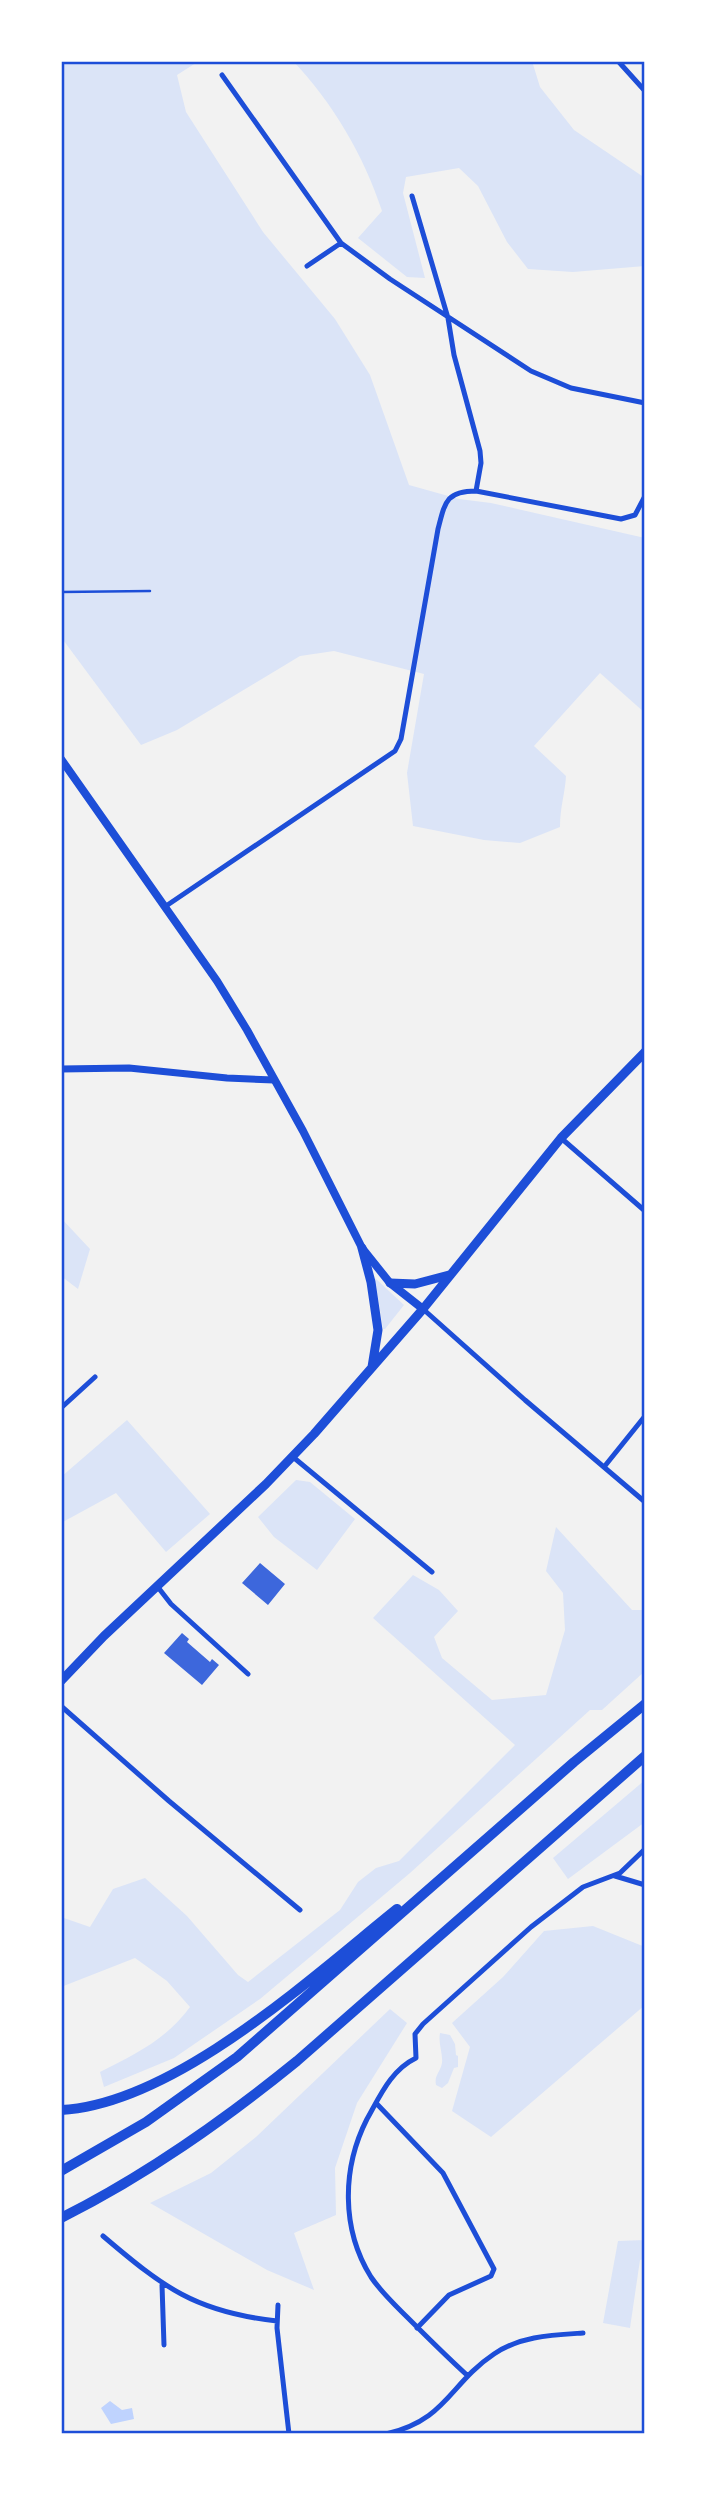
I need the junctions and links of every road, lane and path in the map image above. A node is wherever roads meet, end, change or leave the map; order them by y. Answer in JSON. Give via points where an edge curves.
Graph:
{"nodes":[{"id":1,"x":618,"y":61,"type":"edge"},
{"id":2,"x":222,"y":75,"type":"dead end"},
{"id":3,"x":645,"y":91,"type":"edge"},
{"id":4,"x":412,"y":196,"type":"dead end"},
{"id":5,"x":341,"y":243,"type":"junction"},
{"id":6,"x":307,"y":266,"type":"dead end"},
{"id":7,"x":448,"y":318,"type":"junction"},
{"id":8,"x":645,"y":403,"type":"edge"},
{"id":9,"x":476,"y":491,"type":"junction"},
{"id":10,"x":645,"y":496,"type":"edge"},
{"id":11,"x":61,"y":592,"type":"edge"},
{"id":12,"x":150,"y":592,"type":"dead end"},
{"id":13,"x":61,"y":759,"type":"edge"},
{"id":14,"x":166,"y":906,"type":"junction"},
{"id":15,"x":645,"y":1052,"type":"edge"},
{"id":16,"x":61,"y":1069,"type":"edge"},
{"id":17,"x":274,"y":1080,"type":"junction"},
{"id":18,"x":561,"y":1138,"type":"junction"},
{"id":19,"x":645,"y":1210,"type":"edge"},
{"id":20,"x":362,"y":1248,"type":"junction"},
{"id":21,"x":450,"y":1275,"type":"junction"},
{"id":22,"x":390,"y":1283,"type":"junction"},
{"id":23,"x":423,"y":1309,"type":"junction"},
{"id":24,"x":372,"y":1368,"type":"junction"},
{"id":25,"x":95,"y":1377,"type":"dead end"},
{"id":26,"x":61,"y":1409,"type":"edge"},
{"id":27,"x":645,"y":1416,"type":"edge"},
{"id":28,"x":293,"y":1457,"type":"junction"},
{"id":29,"x":604,"y":1467,"type":"junction"},
{"id":30,"x":645,"y":1502,"type":"edge"},
{"id":31,"x":432,"y":1572,"type":"dead end"},
{"id":32,"x":157,"y":1586,"type":"junction"},
{"id":33,"x":248,"y":1674,"type":"dead end"},
{"id":34,"x":61,"y":1681,"type":"edge"},
{"id":35,"x":645,"y":1703,"type":"edge"},
{"id":36,"x":61,"y":1706,"type":"edge"},
{"id":37,"x":645,"y":1756,"type":"edge"},
{"id":38,"x":514,"y":1815,"type":"junction"},
{"id":39,"x":645,"y":1849,"type":"edge"},
{"id":40,"x":615,"y":1876,"type":"junction"},
{"id":41,"x":645,"y":1885,"type":"edge"},
{"id":42,"x":300,"y":1910,"type":"dead end"},
{"id":43,"x":376,"y":2103,"type":"junction"},
{"id":44,"x":61,"y":2110,"type":"edge"},
{"id":45,"x":166,"y":2158,"type":"junction"},
{"id":46,"x":61,"y":2171,"type":"edge"},
{"id":47,"x":61,"y":2217,"type":"edge"},
{"id":48,"x":61,"y":2225,"type":"edge"},
{"id":49,"x":103,"y":2236,"type":"dead end"},
{"id":50,"x":162,"y":2285,"type":"junction"},
{"id":51,"x":278,"y":2305,"type":"dead end"},
{"id":52,"x":277,"y":2321,"type":"junction"},
{"id":53,"x":417,"y":2328,"type":"junction"},
{"id":54,"x":583,"y":2333,"type":"dead end"},
{"id":55,"x":164,"y":2344,"type":"dead end"},
{"id":56,"x":468,"y":2376,"type":"junction"},
{"id":57,"x":289,"y":2434,"type":"edge"},
{"id":58,"x":386,"y":2434,"type":"edge"}],
"edges":[{"from":1,"to":3,"type":"street"},
{"from":2,"to":5,"type":"street"},
{"from":4,"to":7,"type":"street"},
{"from":5,"to":6,"type":"street"},
{"from":5,"to":7,"type":"street"},
{"from":7,"to":8,"type":"street","via":[[547,380]]},
{"from":7,"to":9,"type":"street","via":[[480,451]]},
{"from":9,"to":10,"type":"street","via":[[628,519]]},
{"from":9,"to":14,"type":"street","via":[[460,491],[445,505],[395,751]]},
{"from":11,"to":12,"type":"lane"},
{"from":13,"to":14,"type":"main road"},
{"from":14,"to":17,"type":"main road","via":[[223,990]]},
{"from":15,"to":18,"type":"main road"},
{"from":16,"to":17,"type":"street","via":[[129,1068]]},
{"from":17,"to":20,"type":"main road"},
{"from":18,"to":19,"type":"street"},
{"from":18,"to":21,"type":"main road"},
{"from":20,"to":22,"type":"main road"},
{"from":20,"to":24,"type":"main road","via":[[378,1330]]},
{"from":21,"to":22,"type":"main road","via":[[415,1284]]},
{"from":21,"to":23,"type":"main road"},
{"from":22,"to":23,"type":"main road"},
{"from":23,"to":24,"type":"main road"},
{"from":23,"to":29,"type":"street"},
{"from":24,"to":28,"type":"main road"},
{"from":25,"to":26,"type":"street"},
{"from":27,"to":29,"type":"street"},
{"from":28,"to":31,"type":"street"},
{"from":28,"to":32,"type":"main road"},
{"from":29,"to":30,"type":"street"},
{"from":32,"to":33,"type":"street"},
{"from":32,"to":34,"type":"main road"},
{"from":35,"to":38,"type":"highway"},
{"from":36,"to":42,"type":"street"},
{"from":37,"to":45,"type":"highway","via":[[298,2061]]},
{"from":38,"to":44,"type":"highway","via":[[230,2038],[126,2096],[97,2106]]},
{"from":38,"to":46,"type":"highway","via":[[237,2057],[146,2122]]},
{"from":39,"to":40,"type":"street"},
{"from":40,"to":41,"type":"street"},
{"from":40,"to":43,"type":"street","via":[[583,1887],[531,1927],[418,2029],[416,2058],[394,2073]]},
{"from":43,"to":53,"type":"street","via":[[358,2137],[351,2163],[351,2226],[371,2277]]},
{"from":43,"to":53,"type":"street","via":[[443,2173],[494,2269],[491,2276],[449,2295]]},
{"from":45,"to":47,"type":"highway"},
{"from":45,"to":48,"type":"highway","via":[[124,2189]]},
{"from":49,"to":50,"type":"street"},
{"from":50,"to":52,"type":"street","via":[[214,2309]]},
{"from":50,"to":55,"type":"street"},
{"from":51,"to":52,"type":"street"},
{"from":52,"to":57,"type":"street"},
{"from":53,"to":56,"type":"street"},
{"from":54,"to":56,"type":"street","via":[[515,2343],[496,2352]]},
{"from":56,"to":58,"type":"street","via":[[429,2417]]}]}
